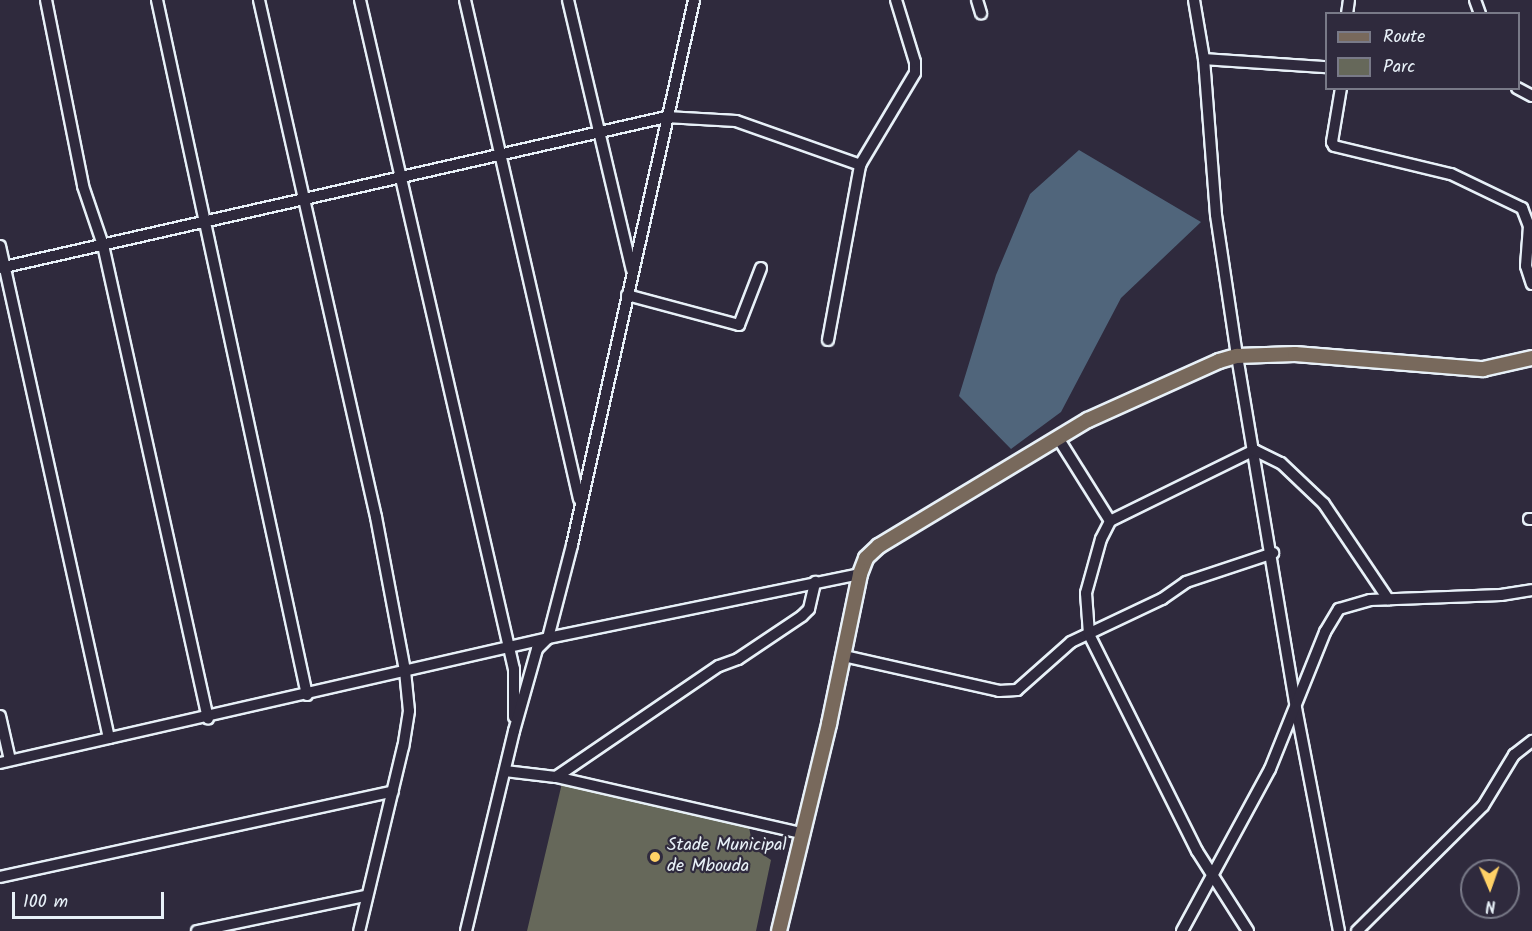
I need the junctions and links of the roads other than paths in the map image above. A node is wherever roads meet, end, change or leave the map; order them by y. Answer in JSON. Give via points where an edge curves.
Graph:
{"nodes":[{"id":1,"x":46,"y":0,"type":"edge"},
{"id":2,"x":157,"y":0,"type":"edge"},
{"id":3,"x":259,"y":0,"type":"edge"},
{"id":4,"x":360,"y":0,"type":"edge"},
{"id":5,"x":465,"y":0,"type":"edge"},
{"id":6,"x":568,"y":0,"type":"edge"},
{"id":7,"x":694,"y":0,"type":"edge"},
{"id":8,"x":896,"y":0,"type":"edge"},
{"id":9,"x":977,"y":0,"type":"edge"},
{"id":10,"x":1194,"y":0,"type":"edge"},
{"id":11,"x":981,"y":13,"type":"dead end"},
{"id":12,"x":1204,"y":59,"type":"junction"},
{"id":13,"x":1325,"y":67,"type":"edge"},
{"id":14,"x":1341,"y":90,"type":"edge"},
{"id":15,"x":666,"y":117,"type":"junction"},
{"id":16,"x":600,"y":133,"type":"junction"},
{"id":17,"x":502,"y":157,"type":"junction"},
{"id":18,"x":860,"y":165,"type":"junction"},
{"id":19,"x":403,"y":178,"type":"junction"},
{"id":20,"x":304,"y":200,"type":"junction"},
{"id":21,"x":204,"y":224,"type":"junction"},
{"id":22,"x":103,"y":245,"type":"junction"},
{"id":23,"x":0,"y":246,"type":"edge"},
{"id":24,"x":3,"y":268,"type":"edge"},
{"id":25,"x":761,"y":268,"type":"dead end"},
{"id":26,"x":632,"y":273,"type":"junction"},
{"id":27,"x":1532,"y":284,"type":"edge"},
{"id":28,"x":627,"y":295,"type":"junction"},
{"id":29,"x":828,"y":340,"type":"dead end"},
{"id":30,"x":1238,"y":356,"type":"junction"},
{"id":31,"x":1532,"y":358,"type":"edge"},
{"id":32,"x":1058,"y":438,"type":"junction"},
{"id":33,"x":1254,"y":450,"type":"junction"},
{"id":34,"x":580,"y":503,"type":"junction"},
{"id":35,"x":1110,"y":522,"type":"junction"},
{"id":36,"x":1273,"y":553,"type":"junction"},
{"id":37,"x":860,"y":574,"type":"junction"},
{"id":38,"x":815,"y":582,"type":"junction"},
{"id":39,"x":1532,"y":590,"type":"edge"},
{"id":40,"x":1388,"y":599,"type":"junction"},
{"id":41,"x":1089,"y":634,"type":"junction"},
{"id":42,"x":548,"y":638,"type":"junction"},
{"id":43,"x":508,"y":648,"type":"junction"},
{"id":44,"x":843,"y":656,"type":"junction"},
{"id":45,"x":405,"y":671,"type":"junction"},
{"id":46,"x":307,"y":695,"type":"junction"},
{"id":47,"x":1296,"y":708,"type":"junction"},
{"id":48,"x":0,"y":716,"type":"edge"},
{"id":49,"x":208,"y":718,"type":"junction"},
{"id":50,"x":514,"y":731,"type":"junction"},
{"id":51,"x":109,"y":738,"type":"junction"},
{"id":52,"x":1532,"y":741,"type":"edge"},
{"id":53,"x":5,"y":762,"type":"edge"},
{"id":54,"x":505,"y":771,"type":"junction"},
{"id":55,"x":556,"y":777,"type":"junction"},
{"id":56,"x":393,"y":791,"type":"junction"},
{"id":57,"x":804,"y":834,"type":"junction"},
{"id":58,"x":1211,"y":876,"type":"junction"},
{"id":59,"x":0,"y":877,"type":"edge"},
{"id":60,"x":365,"y":896,"type":"junction"},
{"id":61,"x":197,"y":931,"type":"edge"},
{"id":62,"x":359,"y":931,"type":"edge"},
{"id":63,"x":466,"y":931,"type":"edge"},
{"id":64,"x":779,"y":931,"type":"edge"},
{"id":65,"x":1182,"y":931,"type":"edge"},
{"id":66,"x":1248,"y":931,"type":"edge"},
{"id":67,"x":1339,"y":931,"type":"edge"},
{"id":68,"x":1357,"y":931,"type":"edge"}],
"edges":[{"from":1,"to":22,"type":"street","via":[[83,186]]},
{"from":2,"to":21,"type":"street"},
{"from":3,"to":20,"type":"street"},
{"from":4,"to":19,"type":"street"},
{"from":5,"to":17,"type":"street"},
{"from":6,"to":16,"type":"street"},
{"from":7,"to":15,"type":"street"},
{"from":8,"to":18,"type":"street","via":[[915,73]]},
{"from":9,"to":11,"type":"street"},
{"from":10,"to":12,"type":"street"},
{"from":12,"to":13,"type":"street"},
{"from":12,"to":30,"type":"street","via":[[1216,215]]},
{"from":14,"to":27,"type":"street","via":[[1334,146],[1451,174],[1522,208],[1529,226],[1526,266]]},
{"from":15,"to":16,"type":"street"},
{"from":15,"to":18,"type":"street","via":[[736,121]]},
{"from":15,"to":26,"type":"street"},
{"from":16,"to":17,"type":"street"},
{"from":16,"to":26,"type":"street"},
{"from":17,"to":19,"type":"street"},
{"from":17,"to":34,"type":"street"},
{"from":18,"to":29,"type":"street"},
{"from":19,"to":20,"type":"street"},
{"from":19,"to":43,"type":"street"},
{"from":20,"to":21,"type":"street"},
{"from":20,"to":45,"type":"street","via":[[376,517]]},
{"from":21,"to":22,"type":"street"},
{"from":21,"to":46,"type":"street"},
{"from":22,"to":24,"type":"street"},
{"from":22,"to":49,"type":"street"},
{"from":23,"to":24,"type":"street"},
{"from":24,"to":51,"type":"street"},
{"from":25,"to":28,"type":"street","via":[[739,325]]},
{"from":26,"to":28,"type":"street"},
{"from":28,"to":34,"type":"street"},
{"from":30,"to":31,"type":"main road","via":[[1317,355],[1483,369]]},
{"from":30,"to":32,"type":"main road","via":[[1123,401]]},
{"from":30,"to":33,"type":"street"},
{"from":32,"to":35,"type":"street"},
{"from":32,"to":37,"type":"main road","via":[[879,546],[866,558]]},
{"from":33,"to":35,"type":"street"},
{"from":33,"to":36,"type":"street"},
{"from":33,"to":40,"type":"street","via":[[1281,463],[1311,491]]},
{"from":34,"to":42,"type":"street"},
{"from":35,"to":41,"type":"street","via":[[1086,593]]},
{"from":36,"to":41,"type":"street","via":[[1186,582],[1162,600]]},
{"from":36,"to":47,"type":"street"},
{"from":37,"to":38,"type":"street"},
{"from":37,"to":44,"type":"main road"},
{"from":38,"to":42,"type":"street"},
{"from":38,"to":55,"type":"street","via":[[809,609],[802,616],[738,659],[719,666]]},
{"from":39,"to":40,"type":"street","via":[[1501,595]]},
{"from":40,"to":47,"type":"street","via":[[1355,602],[1339,609],[1325,632]]},
{"from":41,"to":44,"type":"street","via":[[1061,648],[1025,686],[1008,692]]},
{"from":41,"to":58,"type":"street"},
{"from":42,"to":43,"type":"street"},
{"from":42,"to":50,"type":"street","via":[[537,649]]},
{"from":43,"to":45,"type":"street"},
{"from":43,"to":50,"type":"street","via":[[514,669]]},
{"from":44,"to":57,"type":"main road"},
{"from":45,"to":46,"type":"street"},
{"from":45,"to":56,"type":"street","via":[[409,711]]},
{"from":46,"to":49,"type":"street"},
{"from":47,"to":58,"type":"street","via":[[1270,769]]},
{"from":47,"to":67,"type":"street"},
{"from":48,"to":53,"type":"street"},
{"from":49,"to":51,"type":"street"},
{"from":50,"to":54,"type":"street"},
{"from":51,"to":53,"type":"street"},
{"from":52,"to":68,"type":"street","via":[[1514,755],[1483,806]]},
{"from":54,"to":55,"type":"street"},
{"from":54,"to":63,"type":"street"},
{"from":55,"to":57,"type":"street"},
{"from":56,"to":59,"type":"street"},
{"from":56,"to":60,"type":"street"},
{"from":57,"to":64,"type":"main road"},
{"from":58,"to":65,"type":"street"},
{"from":58,"to":66,"type":"street"},
{"from":60,"to":61,"type":"street"},
{"from":60,"to":62,"type":"street"}]}
